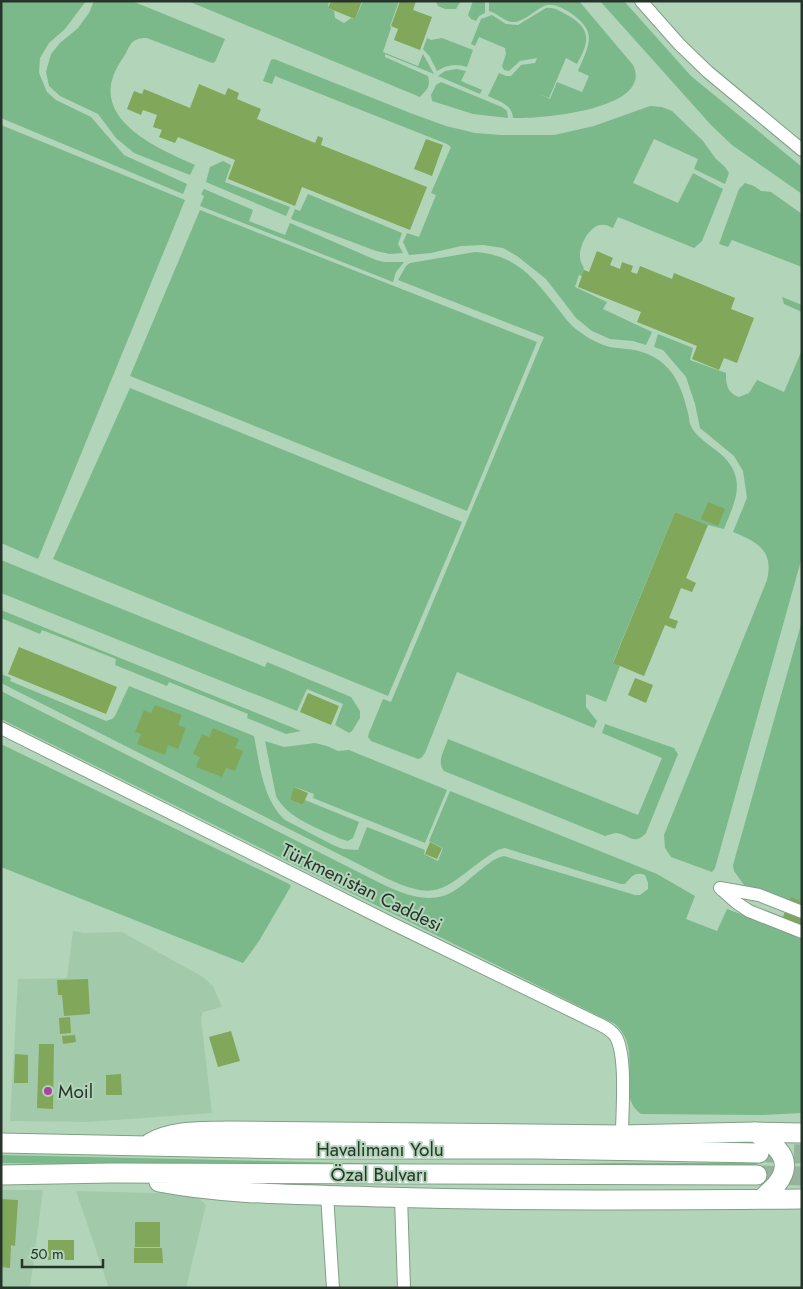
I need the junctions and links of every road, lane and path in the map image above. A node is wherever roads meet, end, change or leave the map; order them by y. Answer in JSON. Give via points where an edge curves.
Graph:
{"nodes":[{"id":1,"x":641,"y":1,"type":"edge"},
{"id":2,"x":802,"y":150,"type":"edge"},
{"id":3,"x":1,"y":728,"type":"edge"},
{"id":4,"x":802,"y":912,"type":"edge"},
{"id":5,"x":802,"y":932,"type":"edge"},
{"id":6,"x":754,"y":1132,"type":"junction"},
{"id":7,"x":802,"y":1133,"type":"edge"},
{"id":8,"x":622,"y":1134,"type":"junction"},
{"id":9,"x":1,"y":1143,"type":"edge"},
{"id":10,"x":144,"y":1146,"type":"junction"},
{"id":11,"x":759,"y":1153,"type":"tunnel mouth"},
{"id":12,"x":111,"y":1173,"type":"junction"},
{"id":13,"x":1,"y":1175,"type":"edge"},
{"id":14,"x":758,"y":1175,"type":"tunnel mouth"},
{"id":15,"x":328,"y":1195,"type":"junction"},
{"id":16,"x":401,"y":1197,"type":"junction"},
{"id":17,"x":762,"y":1199,"type":"junction"},
{"id":18,"x":802,"y":1199,"type":"edge"},
{"id":19,"x":333,"y":1288,"type":"edge"},
{"id":20,"x":404,"y":1288,"type":"edge"}],
"edges":[{"from":1,"to":2,"type":"street","via":[[708,72]]},
{"from":3,"to":8,"type":"street","name":"Türkmenistan Caddesi","via":[[601,1025],[617,1038],[620,1050]]},
{"from":4,"to":5,"type":"street","via":[[760,895],[720,888],[749,911]]},
{"from":6,"to":7,"type":"highway"},
{"from":6,"to":8,"type":"highway"},
{"from":6,"to":17,"type":"highway","via":[[775,1145],[784,1159],[783,1174]]},
{"from":8,"to":10,"type":"highway","via":[[184,1132],[169,1134]]},
{"from":9,"to":10,"type":"highway","name":"Havalimanı Yolu"},
{"from":10,"to":11,"type":"highway","name":"Havalimanı Yolu"},
{"from":12,"to":13,"type":"highway","name":"Özal Bulvarı"},
{"from":12,"to":14,"type":"highway","name":"Özal Bulvarı"},
{"from":12,"to":15,"type":"highway","via":[[193,1189]]},
{"from":15,"to":16,"type":"highway"},
{"from":15,"to":19,"type":"street"},
{"from":16,"to":17,"type":"highway","via":[[568,1201]]},
{"from":16,"to":20,"type":"street"},
{"from":17,"to":18,"type":"highway"}]}
